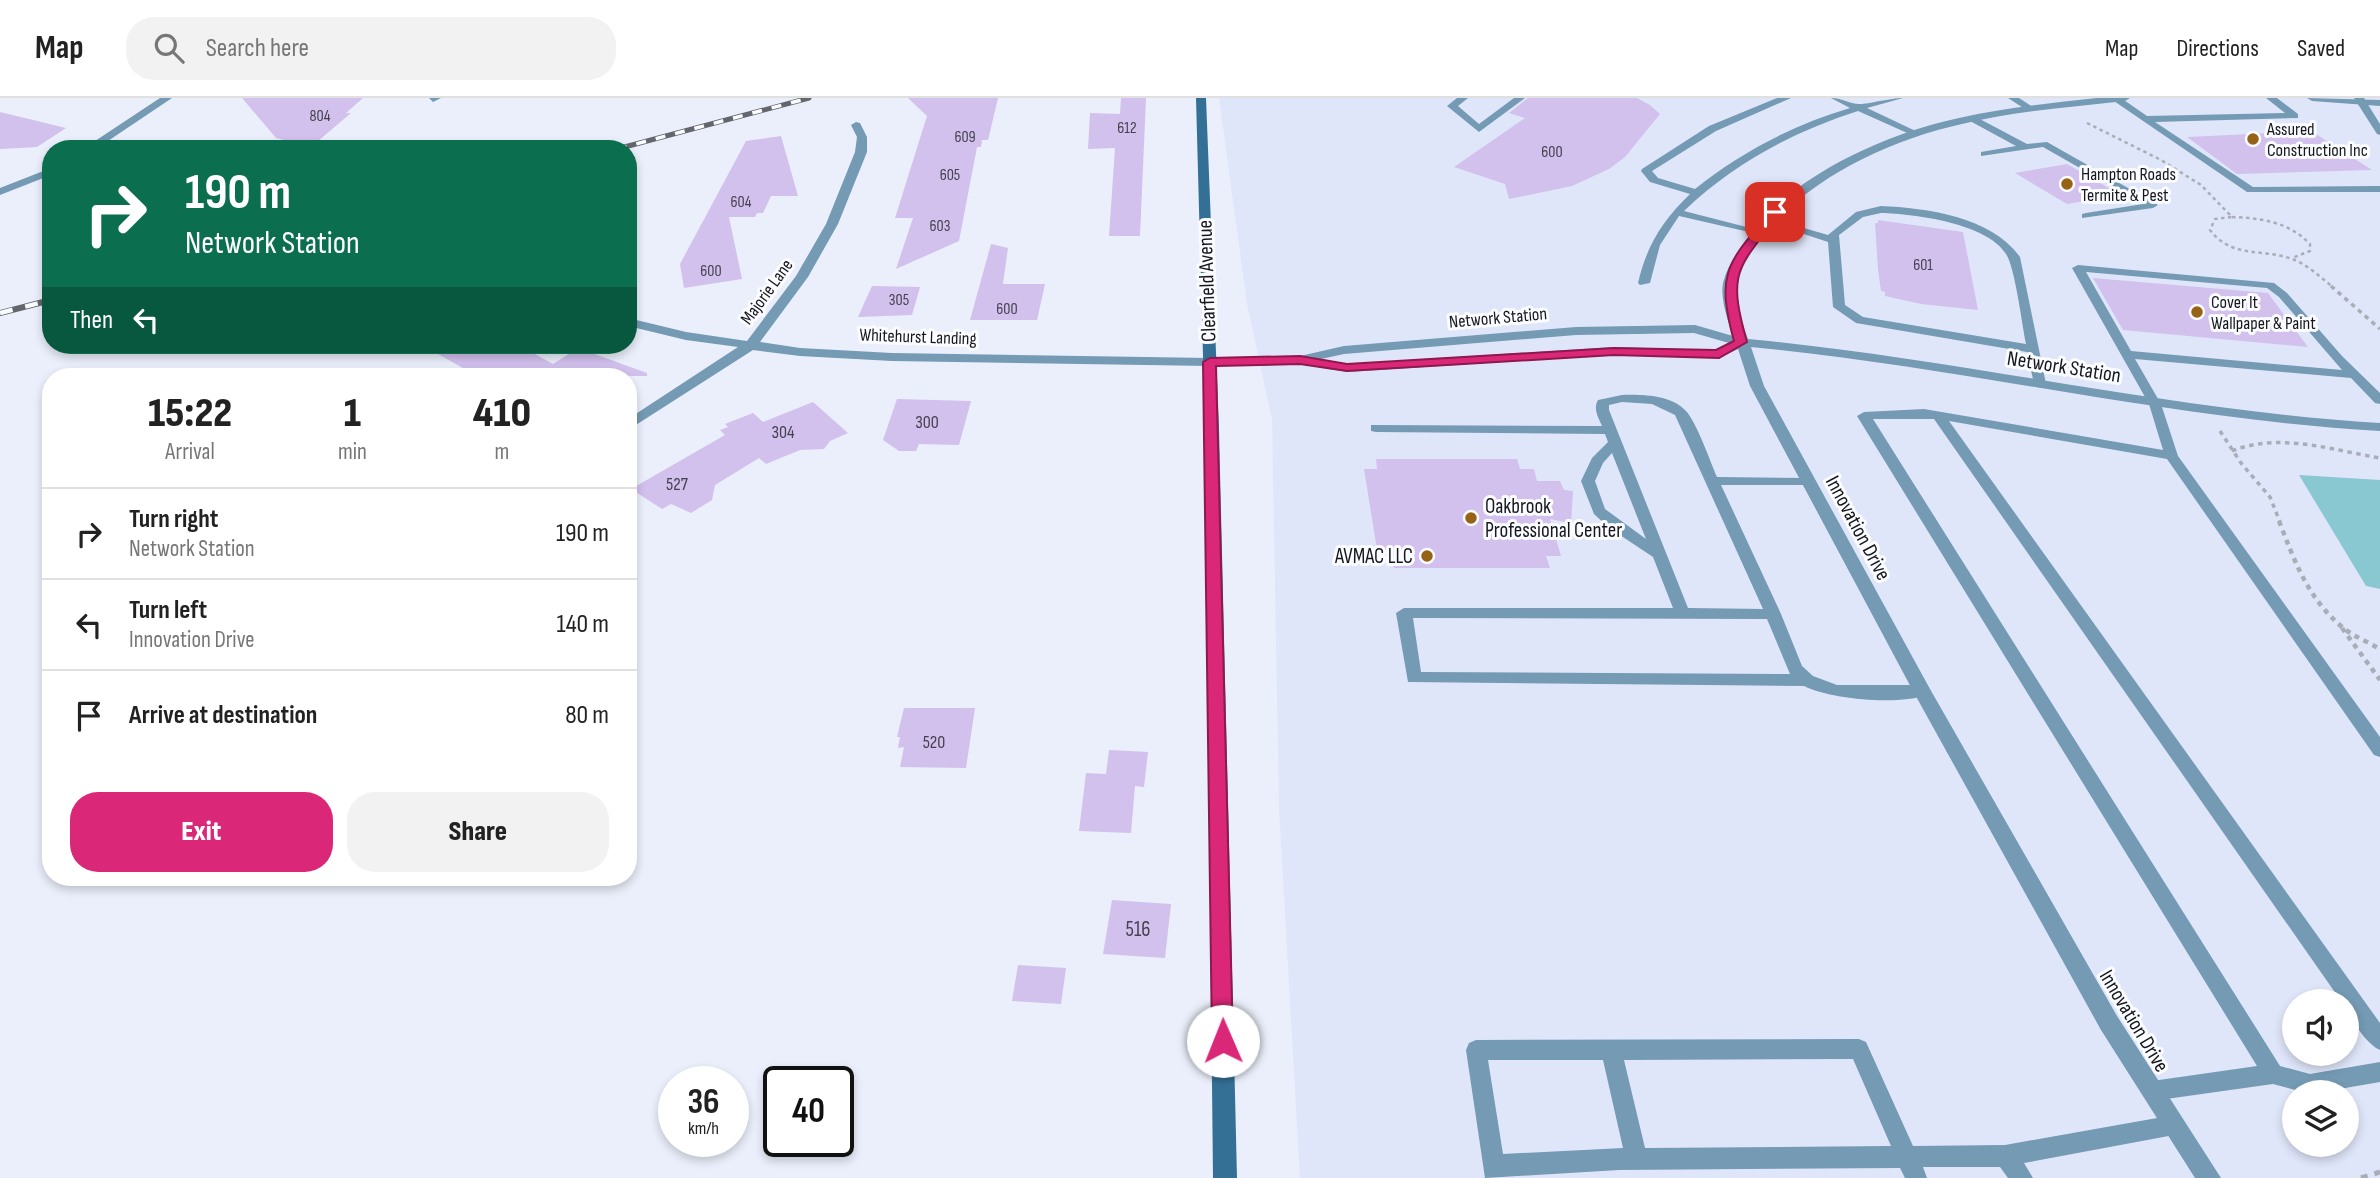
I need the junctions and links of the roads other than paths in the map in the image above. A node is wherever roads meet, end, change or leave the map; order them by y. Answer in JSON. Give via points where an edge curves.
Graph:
{"nodes":[{"id":1,"x":167,"y":98,"type":"edge"},
{"id":2,"x":1201,"y":98,"type":"edge"},
{"id":3,"x":1463,"y":98,"type":"edge"},
{"id":4,"x":1520,"y":98,"type":"edge"},
{"id":5,"x":1786,"y":98,"type":"edge"},
{"id":6,"x":1836,"y":98,"type":"edge"},
{"id":7,"x":1898,"y":98,"type":"edge"},
{"id":8,"x":2013,"y":98,"type":"edge"},
{"id":9,"x":2125,"y":98,"type":"edge"},
{"id":10,"x":2271,"y":98,"type":"edge"},
{"id":11,"x":2312,"y":98,"type":"edge"},
{"id":12,"x":2116,"y":99,"type":"edge"},
{"id":13,"x":2361,"y":100,"type":"edge"},
{"id":14,"x":2380,"y":103,"type":"edge"},
{"id":15,"x":1860,"y":108,"type":"junction"},
{"id":16,"x":2032,"y":108,"type":"junction"},
{"id":17,"x":1973,"y":118,"type":"junction"},
{"id":18,"x":2146,"y":119,"type":"junction"},
{"id":19,"x":2377,"y":121,"type":"edge"},
{"id":20,"x":856,"y":125,"type":"dead end"},
{"id":21,"x":2380,"y":132,"type":"edge"},
{"id":22,"x":1917,"y":134,"type":"junction"},
{"id":23,"x":102,"y":140,"type":"edge"},
{"id":24,"x":2025,"y":147,"type":"junction"},
{"id":25,"x":1985,"y":154,"type":"dead end"},
{"id":26,"x":42,"y":175,"type":"edge"},
{"id":27,"x":2380,"y":189,"type":"edge"},
{"id":28,"x":0,"y":192,"type":"edge"},
{"id":29,"x":1696,"y":193,"type":"junction"},
{"id":30,"x":1677,"y":212,"type":"junction"},
{"id":31,"x":2086,"y":216,"type":"dead end"},
{"id":32,"x":1763,"y":227,"type":"junction"},
{"id":33,"x":1833,"y":240,"type":"junction"},
{"id":34,"x":1644,"y":283,"type":"dead end"},
{"id":35,"x":637,"y":324,"type":"edge"},
{"id":36,"x":1741,"y":342,"type":"junction"},
{"id":37,"x":751,"y":345,"type":"junction"},
{"id":38,"x":2033,"y":349,"type":"junction"},
{"id":39,"x":2126,"y":354,"type":"junction"},
{"id":40,"x":1300,"y":360,"type":"junction"},
{"id":41,"x":1210,"y":362,"type":"junction"},
{"id":42,"x":2355,"y":375,"type":"junction"},
{"id":43,"x":2040,"y":384,"type":"junction"},
{"id":44,"x":2380,"y":400,"type":"edge"},
{"id":45,"x":2155,"y":404,"type":"junction"},
{"id":46,"x":1938,"y":416,"type":"junction"},
{"id":47,"x":637,"y":420,"type":"edge"},
{"id":48,"x":1376,"y":428,"type":"dead end"},
{"id":49,"x":2380,"y":428,"type":"edge"},
{"id":50,"x":1612,"y":437,"type":"junction"},
{"id":51,"x":2171,"y":456,"type":"junction"},
{"id":52,"x":1712,"y":481,"type":"junction"},
{"id":53,"x":1808,"y":481,"type":"junction"},
{"id":54,"x":1659,"y":555,"type":"junction"},
{"id":55,"x":1682,"y":612,"type":"junction"},
{"id":56,"x":1773,"y":614,"type":"junction"},
{"id":57,"x":1807,"y":680,"type":"junction"},
{"id":58,"x":1922,"y":691,"type":"junction"},
{"id":59,"x":2380,"y":750,"type":"edge"},
{"id":60,"x":2380,"y":1040,"type":"edge"},
{"id":61,"x":1611,"y":1050,"type":"junction"},
{"id":62,"x":2380,"y":1072,"type":"edge"},
{"id":63,"x":2273,"y":1074,"type":"junction"},
{"id":64,"x":2152,"y":1091,"type":"junction"},
{"id":65,"x":2174,"y":1125,"type":"junction"},
{"id":66,"x":1908,"y":1156,"type":"junction"},
{"id":67,"x":2005,"y":1156,"type":"junction"},
{"id":68,"x":1637,"y":1159,"type":"junction"},
{"id":69,"x":1495,"y":1171,"type":"edge"},
{"id":70,"x":1225,"y":1178,"type":"edge"},
{"id":71,"x":1916,"y":1178,"type":"edge"},
{"id":72,"x":2022,"y":1178,"type":"edge"},
{"id":73,"x":2209,"y":1178,"type":"edge"}],
"edges":[{"from":1,"to":23,"type":"street"},
{"from":2,"to":41,"type":"street","name":"Clearfield Avenue"},
{"from":3,"to":4,"type":"lane","via":[[1452,106],[1479,129]]},
{"from":5,"to":29,"type":"lane","via":[[1681,145],[1646,171],[1654,180]]},
{"from":6,"to":15,"type":"lane"},
{"from":7,"to":15,"type":"lane"},
{"from":8,"to":16,"type":"lane"},
{"from":9,"to":12,"type":"street","name":"Innovation Drive"},
{"from":10,"to":18,"type":"lane","via":[[2295,116]]},
{"from":11,"to":13,"type":"street"},
{"from":12,"to":16,"type":"street","name":"Innovation Drive"},
{"from":12,"to":18,"type":"lane"},
{"from":13,"to":14,"type":"street"},
{"from":13,"to":19,"type":"lane"},
{"from":15,"to":22,"type":"lane"},
{"from":15,"to":29,"type":"lane","via":[[1767,146]]},
{"from":16,"to":17,"type":"street","name":"Innovation Drive"},
{"from":17,"to":22,"type":"street","name":"Innovation Drive"},
{"from":17,"to":24,"type":"lane"},
{"from":18,"to":27,"type":"lane","via":[[2251,190]]},
{"from":19,"to":21,"type":"lane"},
{"from":20,"to":37,"type":"street","name":"Majorie Lane","via":[[862,137],[861,152],[832,224],[802,277]]},
{"from":22,"to":32,"type":"street","name":"Innovation Drive","via":[[1810,184]]},
{"from":24,"to":25,"type":"lane"},
{"from":24,"to":31,"type":"lane","via":[[2044,144],[2153,205]]},
{"from":26,"to":28,"type":"street"},
{"from":29,"to":30,"type":"lane"},
{"from":30,"to":32,"type":"lane"},
{"from":30,"to":34,"type":"lane","via":[[1651,249]]},
{"from":32,"to":33,"type":"lane"},
{"from":32,"to":36,"type":"street","name":"Innovation Drive","via":[[1741,254],[1729,285]]},
{"from":33,"to":38,"type":"lane","via":[[1839,307],[1847,314]]},
{"from":33,"to":38,"type":"lane","via":[[1833,234],[1867,211],[1882,209],[1944,218],[1993,235],[2014,257]]},
{"from":35,"to":37,"type":"street","name":"Whitehurst Landing"},
{"from":36,"to":40,"type":"street","name":"Network Station","via":[[1695,329],[1576,331],[1344,350]]},
{"from":36,"to":40,"type":"street","name":"Network Station","via":[[1719,354],[1614,351],[1347,368]]},
{"from":36,"to":43,"type":"street","name":"Network Station","via":[[1819,348]]},
{"from":36,"to":53,"type":"street","name":"Innovation Drive","via":[[1758,386]]},
{"from":37,"to":41,"type":"street","name":"Whitehurst Landing","via":[[892,357]]},
{"from":37,"to":47,"type":"street","name":"Majorie Lane"},
{"from":38,"to":43,"type":"lane"},
{"from":39,"to":42,"type":"lane"},
{"from":39,"to":42,"type":"lane","via":[[2078,268],[2270,285]]},
{"from":39,"to":45,"type":"lane"},
{"from":40,"to":41,"type":"street","name":"Network Station"},
{"from":41,"to":70,"type":"street","name":"Clearfield Avenue"},
{"from":42,"to":44,"type":"lane"},
{"from":43,"to":45,"type":"street","name":"Network Station"},
{"from":45,"to":49,"type":"street","name":"Network Station"},
{"from":45,"to":51,"type":"lane"},
{"from":46,"to":51,"type":"lane"},
{"from":46,"to":60,"type":"lane"},
{"from":46,"to":63,"type":"lane","via":[[1864,416]]},
{"from":48,"to":50,"type":"lane"},
{"from":50,"to":52,"type":"lane","via":[[1603,403],[1655,400],[1672,405],[1681,413]]},
{"from":50,"to":54,"type":"lane"},
{"from":50,"to":54,"type":"lane","via":[[1588,481],[1598,511]]},
{"from":51,"to":59,"type":"lane"},
{"from":52,"to":53,"type":"lane"},
{"from":52,"to":56,"type":"lane"},
{"from":53,"to":58,"type":"street","name":"Innovation Drive"},
{"from":54,"to":55,"type":"lane"},
{"from":55,"to":56,"type":"lane"},
{"from":55,"to":57,"type":"lane","via":[[1404,613],[1414,678]]},
{"from":56,"to":57,"type":"lane","via":[[1796,671]]},
{"from":57,"to":58,"type":"lane","via":[[1833,691]]},
{"from":58,"to":64,"type":"street","name":"Innovation Drive"},
{"from":61,"to":66,"type":"lane","via":[[1859,1049]]},
{"from":61,"to":68,"type":"lane"},
{"from":61,"to":69,"type":"lane","via":[[1476,1050]]},
{"from":62,"to":63,"type":"lane","via":[[2310,1084]]},
{"from":63,"to":64,"type":"lane"},
{"from":64,"to":65,"type":"street","name":"Innovation Drive"},
{"from":65,"to":67,"type":"lane"},
{"from":65,"to":73,"type":"street","name":"Innovation Drive"},
{"from":66,"to":67,"type":"lane"},
{"from":66,"to":68,"type":"lane"},
{"from":66,"to":71,"type":"lane"},
{"from":67,"to":72,"type":"lane"},
{"from":68,"to":69,"type":"lane"}]}
